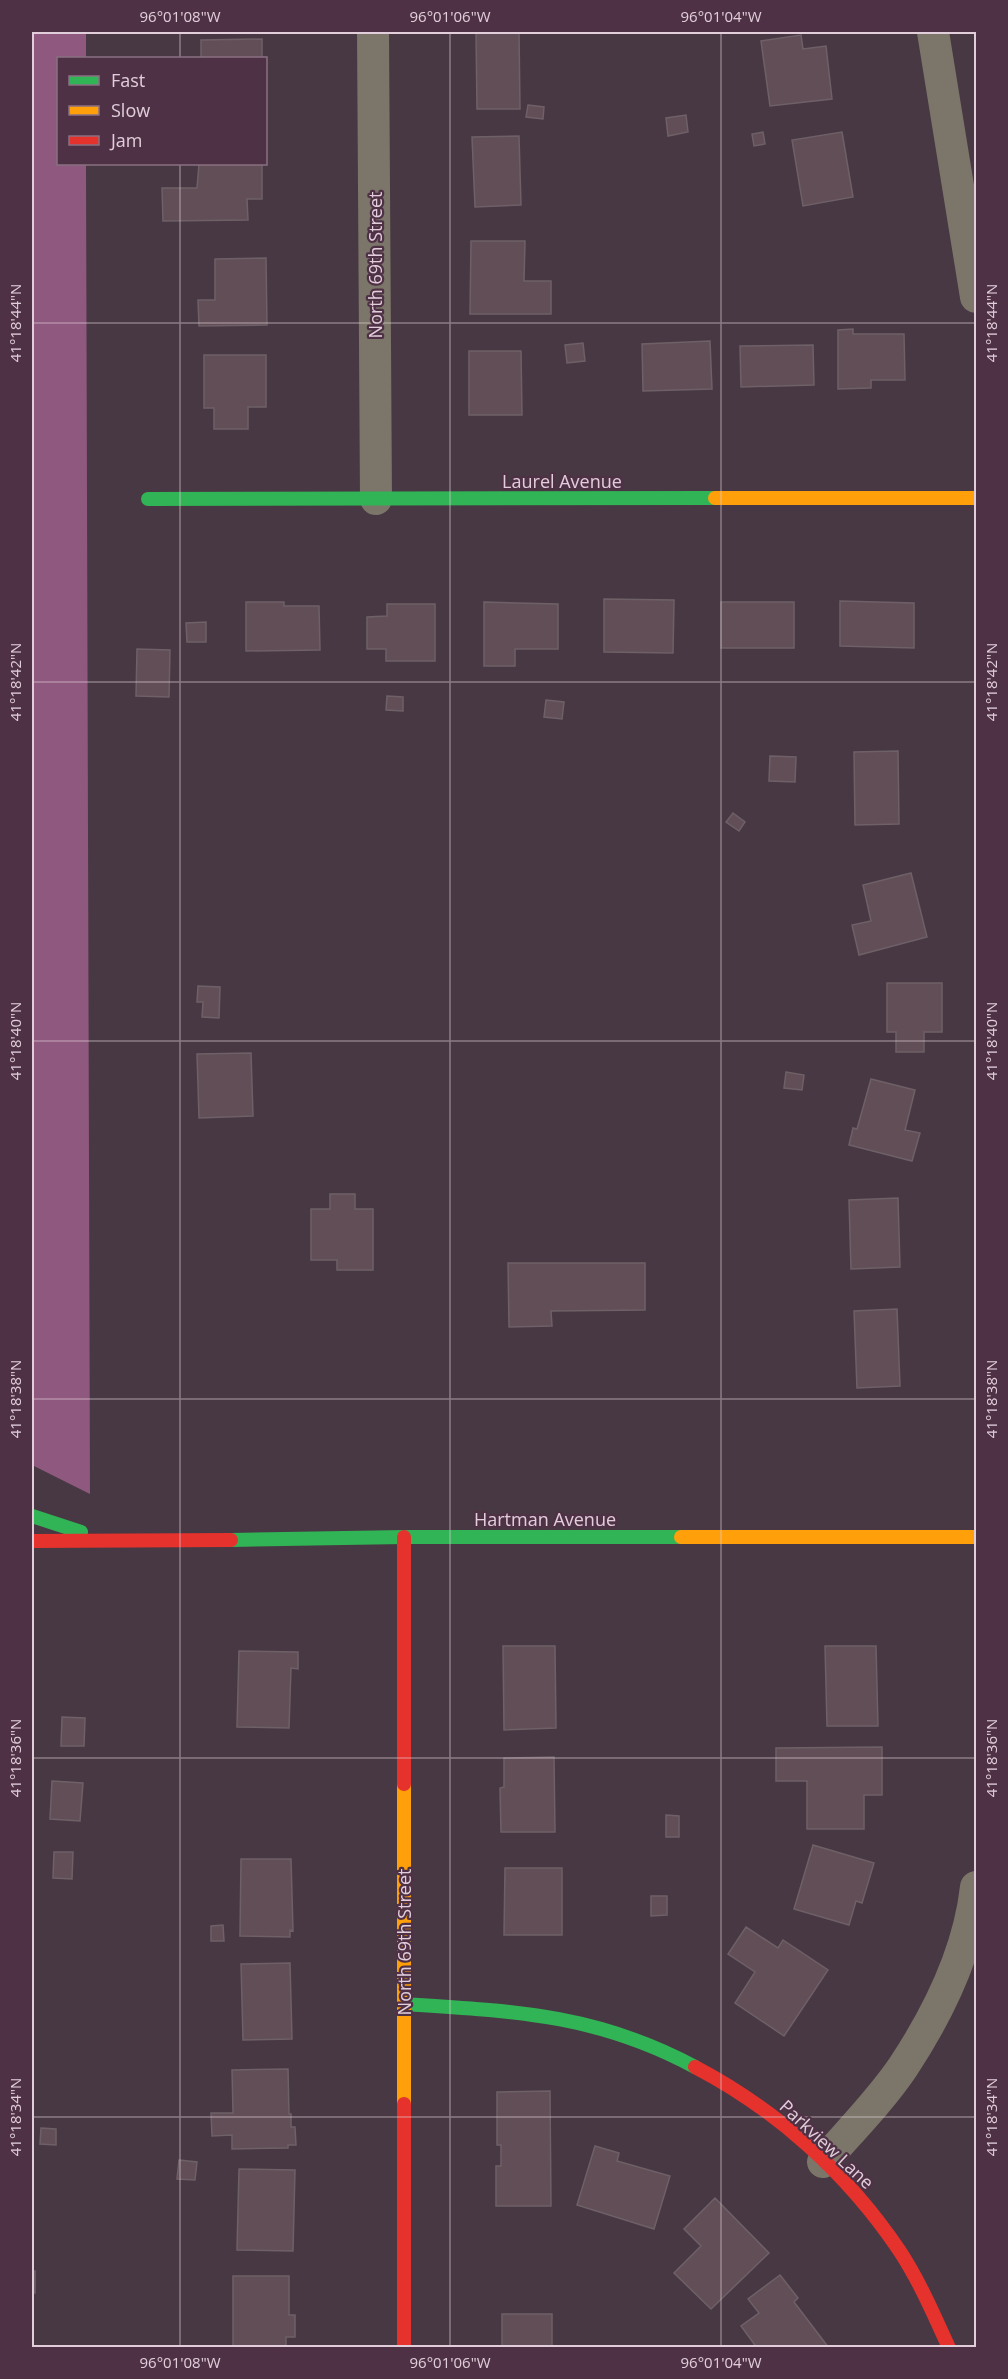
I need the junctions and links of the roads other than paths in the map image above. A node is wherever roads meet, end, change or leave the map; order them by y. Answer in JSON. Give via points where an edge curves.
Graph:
{"nodes":[{"id":1,"x":373,"y":32,"type":"edge"},
{"id":2,"x":933,"y":32,"type":"edge"},
{"id":3,"x":976,"y":297,"type":"edge"},
{"id":4,"x":976,"y":498,"type":"edge"},
{"id":5,"x":148,"y":499,"type":"dead end"},
{"id":6,"x":376,"y":499,"type":"junction"},
{"id":7,"x":32,"y":1516,"type":"edge"},
{"id":8,"x":404,"y":1537,"type":"junction"},
{"id":9,"x":976,"y":1537,"type":"edge"},
{"id":10,"x":32,"y":1541,"type":"edge"},
{"id":11,"x":114,"y":1542,"type":"junction"},
{"id":12,"x":976,"y":1887,"type":"edge"},
{"id":13,"x":404,"y":2004,"type":"junction"},
{"id":14,"x":823,"y":2162,"type":"junction"},
{"id":15,"x":404,"y":2348,"type":"edge"},
{"id":16,"x":949,"y":2348,"type":"edge"}],
"edges":[{"from":1,"to":6,"type":"street","name":"North 69th Street"},
{"from":2,"to":3,"type":"street"},
{"from":4,"to":6,"type":"street","name":"Laurel Avenue"},
{"from":5,"to":6,"type":"street","name":"Laurel Avenue"},
{"from":7,"to":11,"type":"street","name":"Hartman Avenue"},
{"from":8,"to":9,"type":"street","name":"Hartman Avenue"},
{"from":8,"to":11,"type":"street","name":"Hartman Avenue"},
{"from":8,"to":13,"type":"street","name":"North 69th Street"},
{"from":10,"to":11,"type":"street","name":"Hartman Avenue"},
{"from":12,"to":14,"type":"street","via":[[952,1975],[923,2034],[882,2094]]},
{"from":13,"to":14,"type":"street","name":"Parkview Lane","via":[[529,2012],[633,2039],[689,2063],[741,2092],[789,2128]]},
{"from":13,"to":15,"type":"street","name":"North 69th Street"},
{"from":14,"to":16,"type":"street","name":"Parkview Lane","via":[[859,2196],[899,2250],[929,2302]]}]}
